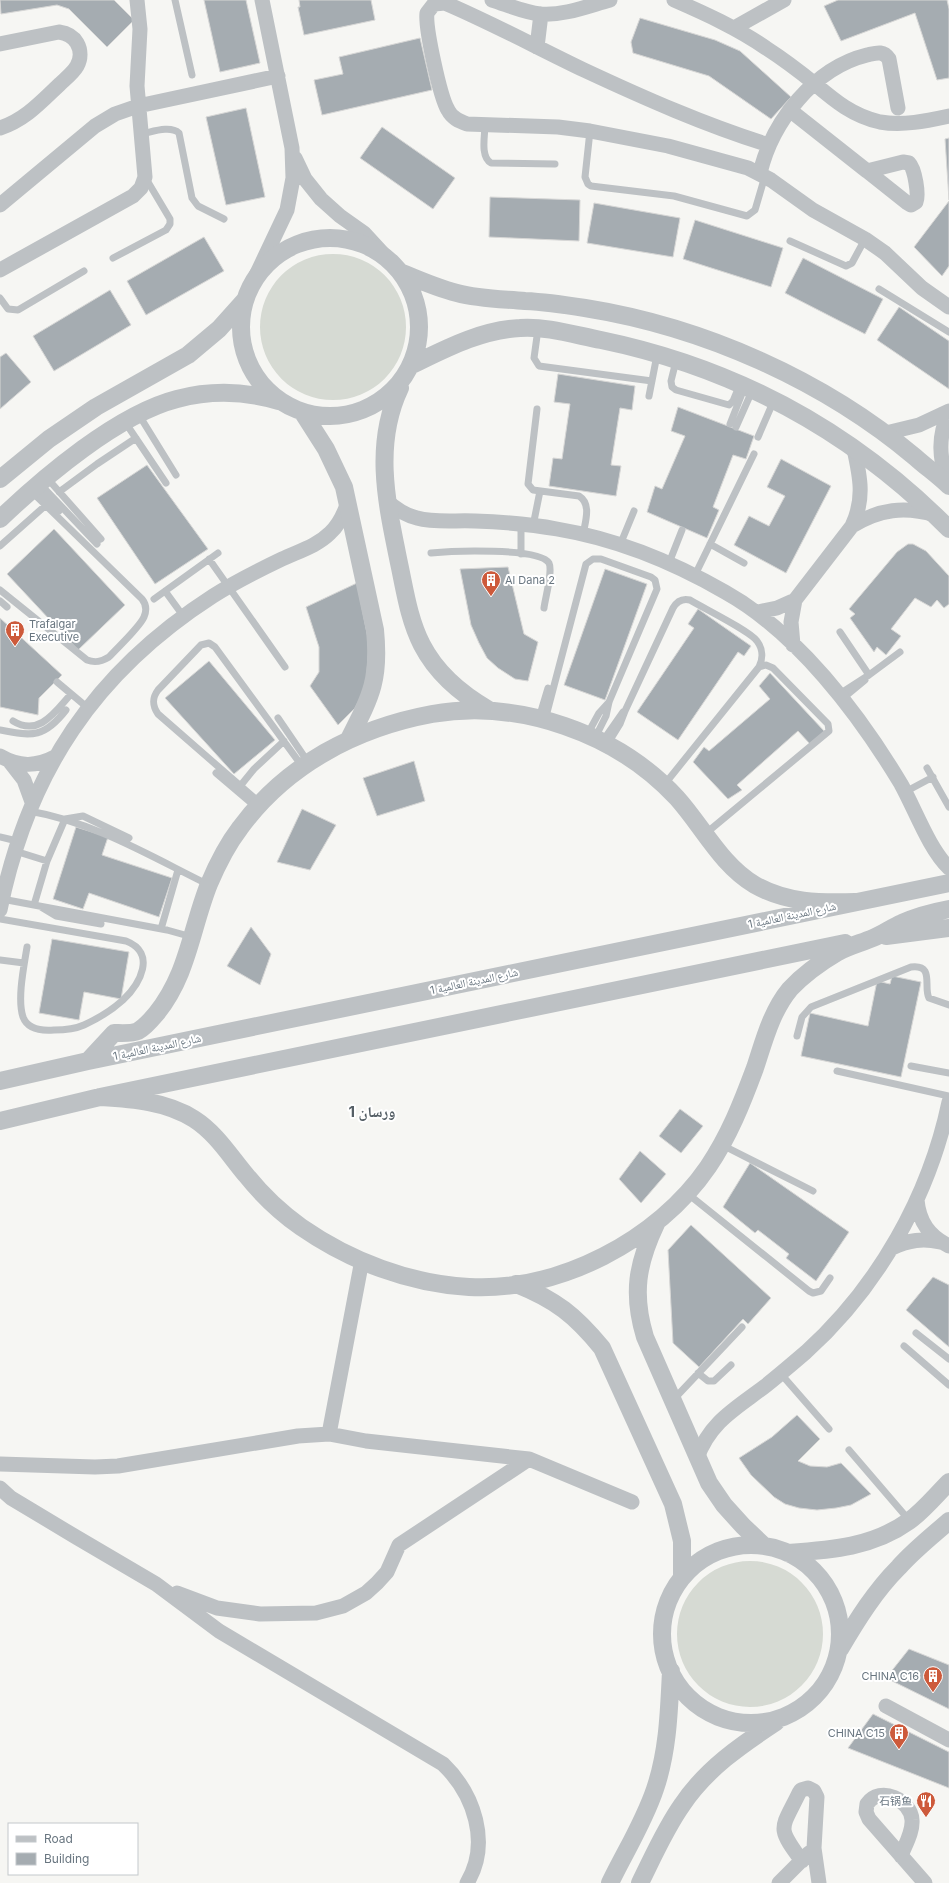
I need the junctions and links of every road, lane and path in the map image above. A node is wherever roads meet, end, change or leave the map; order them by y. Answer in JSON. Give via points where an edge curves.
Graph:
{"nodes":[{"id":1,"x":139,"y":0,"type":"edge"},
{"id":2,"x":175,"y":0,"type":"edge"},
{"id":3,"x":262,"y":0,"type":"edge"},
{"id":4,"x":492,"y":0,"type":"edge"},
{"id":5,"x":610,"y":0,"type":"edge"},
{"id":6,"x":674,"y":0,"type":"edge"},
{"id":7,"x":784,"y":0,"type":"edge"},
{"id":8,"x":541,"y":14,"type":"junction"},
{"id":9,"x":734,"y":28,"type":"junction"},
{"id":10,"x":0,"y":44,"type":"edge"},
{"id":11,"x":537,"y":47,"type":"junction"},
{"id":12,"x":192,"y":75,"type":"dead end"},
{"id":13,"x":278,"y":76,"type":"junction"},
{"id":14,"x":815,"y":84,"type":"junction"},
{"id":15,"x":138,"y":106,"type":"junction"},
{"id":16,"x":898,"y":108,"type":"dead end"},
{"id":17,"x":791,"y":111,"type":"junction"},
{"id":18,"x":949,"y":116,"type":"edge"},
{"id":19,"x":486,"y":125,"type":"junction"},
{"id":20,"x":0,"y":128,"type":"edge"},
{"id":21,"x":590,"y":131,"type":"junction"},
{"id":22,"x":141,"y":134,"type":"junction"},
{"id":23,"x":769,"y":145,"type":"junction"},
{"id":24,"x":292,"y":148,"type":"junction"},
{"id":25,"x":555,"y":164,"type":"dead end"},
{"id":26,"x":867,"y":171,"type":"dead end"},
{"id":27,"x":763,"y":175,"type":"junction"},
{"id":28,"x":145,"y":177,"type":"junction"},
{"id":29,"x":0,"y":205,"type":"edge"},
{"id":30,"x":224,"y":219,"type":"dead end"},
{"id":31,"x":865,"y":239,"type":"junction"},
{"id":32,"x":790,"y":241,"type":"dead end"},
{"id":33,"x":113,"y":258,"type":"dead end"},
{"id":34,"x":387,"y":258,"type":"junction"},
{"id":35,"x":0,"y":270,"type":"edge"},
{"id":36,"x":84,"y":271,"type":"dead end"},
{"id":37,"x":400,"y":272,"type":"junction"},
{"id":38,"x":879,"y":289,"type":"dead end"},
{"id":39,"x":248,"y":293,"type":"junction"},
{"id":40,"x":0,"y":298,"type":"edge"},
{"id":41,"x":949,"y":307,"type":"edge"},
{"id":42,"x":538,"y":329,"type":"junction"},
{"id":43,"x":949,"y":332,"type":"edge"},
{"id":44,"x":665,"y":357,"type":"junction"},
{"id":45,"x":408,"y":372,"type":"junction"},
{"id":46,"x":652,"y":381,"type":"junction"},
{"id":47,"x":746,"y":386,"type":"junction"},
{"id":48,"x":280,"y":401,"type":"junction"},
{"id":49,"x":776,"y":401,"type":"junction"},
{"id":50,"x":537,"y":408,"type":"dead end"},
{"id":51,"x":949,"y":412,"type":"edge"},
{"id":52,"x":303,"y":413,"type":"junction"},
{"id":53,"x":132,"y":418,"type":"junction"},
{"id":54,"x":733,"y":426,"type":"dead end"},
{"id":55,"x":886,"y":433,"type":"junction"},
{"id":56,"x":760,"y":437,"type":"dead end"},
{"id":57,"x":136,"y":438,"type":"junction"},
{"id":58,"x":854,"y":449,"type":"junction"},
{"id":59,"x":754,"y":454,"type":"dead end"},
{"id":60,"x":176,"y":475,"type":"dead end"},
{"id":61,"x":0,"y":479,"type":"edge"},
{"id":62,"x":166,"y":483,"type":"dead end"},
{"id":63,"x":38,"y":485,"type":"junction"},
{"id":64,"x":948,"y":485,"type":"edge"},
{"id":65,"x":540,"y":491,"type":"junction"},
{"id":66,"x":59,"y":492,"type":"junction"},
{"id":67,"x":386,"y":500,"type":"junction"},
{"id":68,"x":348,"y":502,"type":"junction"},
{"id":69,"x":46,"y":505,"type":"junction"},
{"id":70,"x":634,"y":511,"type":"dead end"},
{"id":71,"x":935,"y":515,"type":"junction"},
{"id":72,"x":0,"y":519,"type":"edge"},
{"id":73,"x":527,"y":525,"type":"junction"},
{"id":74,"x":852,"y":526,"type":"junction"},
{"id":75,"x":949,"y":529,"type":"edge"},
{"id":76,"x":682,"y":530,"type":"dead end"},
{"id":77,"x":583,"y":535,"type":"junction"},
{"id":78,"x":710,"y":544,"type":"junction"},
{"id":79,"x":620,"y":545,"type":"junction"},
{"id":80,"x":0,"y":546,"type":"edge"},
{"id":81,"x":431,"y":552,"type":"dead end"},
{"id":82,"x":218,"y":553,"type":"dead end"},
{"id":83,"x":521,"y":554,"type":"junction"},
{"id":84,"x":209,"y":560,"type":"junction"},
{"id":85,"x":669,"y":563,"type":"junction"},
{"id":86,"x":744,"y":563,"type":"dead end"},
{"id":87,"x":695,"y":575,"type":"junction"},
{"id":88,"x":228,"y":587,"type":"junction"},
{"id":89,"x":0,"y":590,"type":"edge"},
{"id":90,"x":165,"y":591,"type":"junction"},
{"id":91,"x":154,"y":599,"type":"dead end"},
{"id":92,"x":795,"y":600,"type":"junction"},
{"id":93,"x":0,"y":601,"type":"edge"},
{"id":94,"x":7,"y":607,"type":"dead end"},
{"id":95,"x":544,"y":608,"type":"dead end"},
{"id":96,"x":758,"y":612,"type":"junction"},
{"id":97,"x":184,"y":617,"type":"junction"},
{"id":98,"x":840,"y":632,"type":"dead end"},
{"id":99,"x":793,"y":645,"type":"junction"},
{"id":100,"x":900,"y":652,"type":"dead end"},
{"id":101,"x":758,"y":667,"type":"junction"},
{"id":102,"x":285,"y":668,"type":"dead end"},
{"id":103,"x":869,"y":675,"type":"junction"},
{"id":104,"x":57,"y":682,"type":"dead end"},
{"id":105,"x":550,"y":682,"type":"dead end"},
{"id":106,"x":71,"y":694,"type":"junction"},
{"id":107,"x":840,"y":697,"type":"junction"},
{"id":108,"x":88,"y":708,"type":"junction"},
{"id":109,"x":66,"y":710,"type":"dead end"},
{"id":110,"x":489,"y":710,"type":"junction"},
{"id":111,"x":278,"y":718,"type":"dead end"},
{"id":112,"x":542,"y":719,"type":"junction"},
{"id":113,"x":13,"y":721,"type":"dead end"},
{"id":114,"x":0,"y":730,"type":"edge"},
{"id":115,"x":350,"y":739,"type":"junction"},
{"id":116,"x":598,"y":740,"type":"junction"},
{"id":117,"x":284,"y":741,"type":"junction"},
{"id":118,"x":55,"y":757,"type":"junction"},
{"id":119,"x":5,"y":759,"type":"edge"},
{"id":120,"x":305,"y":764,"type":"junction"},
{"id":121,"x":927,"y":768,"type":"dead end"},
{"id":122,"x":216,"y":773,"type":"dead end"},
{"id":123,"x":933,"y":777,"type":"junction"},
{"id":124,"x":241,"y":785,"type":"junction"},
{"id":125,"x":663,"y":785,"type":"junction"},
{"id":126,"x":905,"y":792,"type":"junction"},
{"id":127,"x":258,"y":805,"type":"junction"},
{"id":128,"x":30,"y":807,"type":"junction"},
{"id":129,"x":949,"y":808,"type":"edge"},
{"id":130,"x":65,"y":819,"type":"junction"},
{"id":131,"x":705,"y":834,"type":"junction"},
{"id":132,"x":0,"y":837,"type":"edge"},
{"id":133,"x":129,"y":838,"type":"dead end"},
{"id":134,"x":15,"y":846,"type":"junction"},
{"id":135,"x":47,"y":861,"type":"junction"},
{"id":136,"x":949,"y":868,"type":"edge"},
{"id":137,"x":178,"y":870,"type":"junction"},
{"id":138,"x":949,"y":883,"type":"edge"},
{"id":139,"x":209,"y":885,"type":"junction"},
{"id":140,"x":855,"y":902,"type":"junction"},
{"id":141,"x":1,"y":904,"type":"edge"},
{"id":142,"x":34,"y":905,"type":"junction"},
{"id":143,"x":41,"y":906,"type":"junction"},
{"id":144,"x":949,"y":909,"type":"edge"},
{"id":145,"x":0,"y":918,"type":"edge"},
{"id":146,"x":101,"y":924,"type":"dead end"},
{"id":147,"x":949,"y":928,"type":"edge"},
{"id":148,"x":161,"y":930,"type":"junction"},
{"id":149,"x":192,"y":937,"type":"junction"},
{"id":150,"x":875,"y":937,"type":"junction"},
{"id":151,"x":27,"y":947,"type":"dead end"},
{"id":152,"x":0,"y":960,"type":"edge"},
{"id":153,"x":24,"y":963,"type":"junction"},
{"id":154,"x":949,"y":1005,"type":"edge"},
{"id":155,"x":797,"y":1036,"type":"dead end"},
{"id":156,"x":88,"y":1061,"type":"junction"},
{"id":157,"x":911,"y":1066,"type":"dead end"},
{"id":158,"x":837,"y":1071,"type":"dead end"},
{"id":159,"x":949,"y":1073,"type":"edge"},
{"id":160,"x":0,"y":1081,"type":"edge"},
{"id":161,"x":949,"y":1096,"type":"edge"},
{"id":162,"x":100,"y":1097,"type":"junction"},
{"id":163,"x":949,"y":1102,"type":"edge"},
{"id":164,"x":0,"y":1121,"type":"edge"},
{"id":165,"x":721,"y":1144,"type":"junction"},
{"id":166,"x":813,"y":1191,"type":"dead end"},
{"id":167,"x":687,"y":1194,"type":"junction"},
{"id":168,"x":917,"y":1200,"type":"junction"},
{"id":169,"x":657,"y":1223,"type":"junction"},
{"id":170,"x":945,"y":1244,"type":"edge"},
{"id":171,"x":892,"y":1248,"type":"junction"},
{"id":172,"x":362,"y":1260,"type":"junction"},
{"id":173,"x":830,"y":1278,"type":"dead end"},
{"id":174,"x":516,"y":1284,"type":"junction"},
{"id":175,"x":742,"y":1327,"type":"dead end"},
{"id":176,"x":916,"y":1333,"type":"dead end"},
{"id":177,"x":904,"y":1346,"type":"dead end"},
{"id":178,"x":949,"y":1358,"type":"edge"},
{"id":179,"x":731,"y":1365,"type":"dead end"},
{"id":180,"x":698,"y":1373,"type":"junction"},
{"id":181,"x":781,"y":1374,"type":"junction"},
{"id":182,"x":949,"y":1385,"type":"edge"},
{"id":183,"x":672,"y":1400,"type":"junction"},
{"id":184,"x":829,"y":1428,"type":"dead end"},
{"id":185,"x":329,"y":1434,"type":"junction"},
{"id":186,"x":849,"y":1450,"type":"dead end"},
{"id":187,"x":697,"y":1458,"type":"junction"},
{"id":188,"x":529,"y":1459,"type":"junction"},
{"id":189,"x":0,"y":1464,"type":"edge"},
{"id":190,"x":949,"y":1482,"type":"edge"},
{"id":191,"x":0,"y":1488,"type":"edge"},
{"id":192,"x":632,"y":1502,"type":"dead end"},
{"id":193,"x":909,"y":1520,"type":"junction"},
{"id":194,"x":949,"y":1521,"type":"edge"},
{"id":195,"x":763,"y":1545,"type":"junction"},
{"id":196,"x":788,"y":1553,"type":"junction"},
{"id":197,"x":682,"y":1578,"type":"junction"},
{"id":198,"x":156,"y":1584,"type":"junction"},
{"id":199,"x":838,"y":1652,"type":"junction"},
{"id":200,"x":671,"y":1671,"type":"junction"},
{"id":201,"x":886,"y":1706,"type":"dead end"},
{"id":202,"x":781,"y":1718,"type":"junction"},
{"id":203,"x":949,"y":1740,"type":"edge"},
{"id":204,"x":814,"y":1848,"type":"junction"},
{"id":205,"x":901,"y":1856,"type":"dead end"},
{"id":206,"x":802,"y":1860,"type":"junction"},
{"id":207,"x":466,"y":1883,"type":"edge"},
{"id":208,"x":610,"y":1883,"type":"edge"},
{"id":209,"x":640,"y":1883,"type":"edge"},
{"id":210,"x":779,"y":1883,"type":"edge"},
{"id":211,"x":819,"y":1883,"type":"edge"},
{"id":212,"x":925,"y":1883,"type":"edge"}],
"edges":[{"from":1,"to":15,"type":"street"},
{"from":2,"to":12,"type":"lane"},
{"from":3,"to":13,"type":"street"},
{"from":4,"to":8,"type":"street"},
{"from":5,"to":8,"type":"street","via":[[565,12]]},
{"from":6,"to":9,"type":"street"},
{"from":7,"to":9,"type":"street"},
{"from":8,"to":11,"type":"street"},
{"from":9,"to":14,"type":"street"},
{"from":10,"to":20,"type":"street","via":[[59,32],[74,40],[80,50],[80,61],[74,71],[30,112]]},
{"from":11,"to":19,"type":"street","via":[[445,3],[439,2],[430,8],[426,18],[429,39],[447,109],[461,122]]},
{"from":11,"to":23,"type":"street","via":[[681,114]]},
{"from":13,"to":15,"type":"street"},
{"from":13,"to":24,"type":"street"},
{"from":14,"to":16,"type":"street","via":[[833,70],[857,58],[884,53],[889,59]]},
{"from":14,"to":17,"type":"street"},
{"from":14,"to":18,"type":"street","via":[[843,106],[861,116],[880,122],[907,124]]},
{"from":15,"to":22,"type":"street"},
{"from":15,"to":29,"type":"street","via":[[115,114],[95,126]]},
{"from":17,"to":23,"type":"street"},
{"from":17,"to":26,"type":"street"},
{"from":19,"to":21,"type":"street","via":[[558,127]]},
{"from":19,"to":25,"type":"lane","via":[[485,155],[488,161]]},
{"from":21,"to":27,"type":"street","via":[[695,153]]},
{"from":21,"to":27,"type":"lane","via":[[584,177],[591,186],[674,196],[747,216],[755,210]]},
{"from":22,"to":28,"type":"street"},
{"from":22,"to":30,"type":"lane","via":[[170,129],[179,133],[192,198],[198,206]]},
{"from":23,"to":27,"type":"street"},
{"from":24,"to":34,"type":"street","via":[[305,180],[321,199],[364,233]]},
{"from":24,"to":39,"type":"street","via":[[293,178],[287,210]]},
{"from":27,"to":31,"type":"street","via":[[813,210]]},
{"from":28,"to":33,"type":"lane","via":[[170,218],[170,224],[166,230]]},
{"from":28,"to":35,"type":"street","via":[[141,188],[133,196]]},
{"from":31,"to":32,"type":"lane","via":[[852,263],[846,266]]},
{"from":31,"to":41,"type":"street","via":[[885,253],[922,288]]},
{"from":34,"to":37,"type":"street"},
{"from":34,"to":39,"type":"street","via":[[374,249],[352,241],[328,238],[312,240],[290,248],[270,261]]},
{"from":36,"to":40,"type":"lane","via":[[18,310],[8,309]]},
{"from":37,"to":45,"type":"street","via":[[411,288],[420,326],[418,346]]},
{"from":37,"to":55,"type":"street","via":[[457,293],[586,308],[673,328],[739,353],[808,385]]},
{"from":38,"to":43,"type":"lane"},
{"from":39,"to":48,"type":"street","via":[[241,328],[246,356],[259,381]]},
{"from":39,"to":61,"type":"street","via":[[219,329],[188,355],[96,407],[49,439]]},
{"from":42,"to":44,"type":"street","via":[[604,341]]},
{"from":42,"to":45,"type":"street","via":[[497,330],[475,336]]},
{"from":42,"to":46,"type":"lane","via":[[534,358],[539,366]]},
{"from":44,"to":46,"type":"lane"},
{"from":44,"to":46,"type":"lane","via":[[651,396]]},
{"from":44,"to":47,"type":"street"},
{"from":44,"to":47,"type":"lane","via":[[671,384],[676,390],[729,405]]},
{"from":45,"to":52,"type":"street","via":[[393,392],[365,410],[332,417]]},
{"from":45,"to":67,"type":"street","via":[[390,412],[386,429],[383,465]]},
{"from":47,"to":49,"type":"street"},
{"from":47,"to":54,"type":"lane"},
{"from":48,"to":52,"type":"street"},
{"from":48,"to":53,"type":"street","via":[[248,394],[211,393],[176,399]]},
{"from":49,"to":56,"type":"lane"},
{"from":49,"to":58,"type":"street"},
{"from":50,"to":65,"type":"lane","via":[[528,482],[530,488]]},
{"from":51,"to":55,"type":"street","via":[[919,425]]},
{"from":51,"to":64,"type":"street","via":[[942,429],[940,448],[940,458]]},
{"from":52,"to":68,"type":"street","via":[[336,468]]},
{"from":53,"to":57,"type":"lane"},
{"from":53,"to":60,"type":"lane"},
{"from":53,"to":63,"type":"street","via":[[92,443]]},
{"from":55,"to":64,"type":"street"},
{"from":57,"to":62,"type":"lane"},
{"from":57,"to":66,"type":"lane"},
{"from":58,"to":71,"type":"street","via":[[898,480]]},
{"from":58,"to":74,"type":"street","via":[[861,493],[858,514]]},
{"from":59,"to":78,"type":"lane"},
{"from":63,"to":66,"type":"lane"},
{"from":63,"to":66,"type":"lane","via":[[97,543]]},
{"from":63,"to":69,"type":"lane"},
{"from":63,"to":72,"type":"street"},
{"from":65,"to":73,"type":"lane"},
{"from":65,"to":77,"type":"lane","via":[[582,498],[587,507]]},
{"from":67,"to":73,"type":"street","via":[[401,512],[417,518]]},
{"from":67,"to":110,"type":"street","via":[[407,602],[422,646],[450,683],[468,698]]},
{"from":68,"to":88,"type":"street","via":[[338,524],[321,541]]},
{"from":68,"to":115,"type":"street","via":[[367,586],[377,654],[376,677],[369,700]]},
{"from":69,"to":80,"type":"lane"},
{"from":69,"to":89,"type":"lane","via":[[142,599],[146,607],[144,617],[109,657],[92,662]]},
{"from":70,"to":79,"type":"lane"},
{"from":71,"to":74,"type":"street","via":[[911,509],[886,511],[874,514]]},
{"from":71,"to":75,"type":"street"},
{"from":73,"to":77,"type":"street"},
{"from":73,"to":83,"type":"lane"},
{"from":74,"to":92,"type":"street"},
{"from":76,"to":85,"type":"lane"},
{"from":77,"to":79,"type":"street"},
{"from":78,"to":86,"type":"lane"},
{"from":78,"to":87,"type":"lane"},
{"from":79,"to":85,"type":"street"},
{"from":81,"to":83,"type":"lane","via":[[476,550]]},
{"from":82,"to":84,"type":"lane"},
{"from":83,"to":95,"type":"lane","via":[[542,558],[549,563]]},
{"from":84,"to":88,"type":"lane"},
{"from":84,"to":90,"type":"lane"},
{"from":85,"to":87,"type":"street"},
{"from":87,"to":96,"type":"street"},
{"from":88,"to":97,"type":"street"},
{"from":88,"to":102,"type":"lane"},
{"from":90,"to":91,"type":"lane"},
{"from":90,"to":97,"type":"lane"},
{"from":92,"to":96,"type":"street","via":[[777,608]]},
{"from":92,"to":99,"type":"street","via":[[791,622]]},
{"from":93,"to":94,"type":"lane"},
{"from":96,"to":99,"type":"street"},
{"from":97,"to":108,"type":"street","via":[[143,648]]},
{"from":98,"to":103,"type":"lane"},
{"from":99,"to":107,"type":"street"},
{"from":100,"to":103,"type":"lane"},
{"from":101,"to":116,"type":"lane","via":[[762,651],[753,637],[690,600],[682,599],[673,608],[620,724]]},
{"from":101,"to":125,"type":"lane"},
{"from":101,"to":131,"type":"lane","via":[[766,665],[772,668],[828,724],[829,731]]},
{"from":103,"to":107,"type":"lane"},
{"from":104,"to":106,"type":"lane"},
{"from":105,"to":112,"type":"lane"},
{"from":106,"to":108,"type":"lane"},
{"from":106,"to":113,"type":"lane","via":[[41,724],[30,727]]},
{"from":107,"to":126,"type":"street","via":[[872,739]]},
{"from":108,"to":118,"type":"street"},
{"from":109,"to":114,"type":"lane","via":[[43,732],[26,735]]},
{"from":110,"to":112,"type":"street"},
{"from":110,"to":115,"type":"street","via":[[435,714],[409,719]]},
{"from":111,"to":120,"type":"lane"},
{"from":112,"to":116,"type":"street"},
{"from":112,"to":116,"type":"lane","via":[[585,567],[589,561],[597,558],[653,578],[657,586],[609,702]]},
{"from":115,"to":120,"type":"street"},
{"from":116,"to":125,"type":"street","via":[[632,760]]},
{"from":117,"to":120,"type":"lane"},
{"from":117,"to":124,"type":"lane"},
{"from":117,"to":124,"type":"lane","via":[[215,647],[208,643],[201,645],[158,690],[154,697],[154,706],[158,714]]},
{"from":118,"to":119,"type":"street","via":[[33,765]]},
{"from":118,"to":128,"type":"street"},
{"from":119,"to":128,"type":"street","via":[[24,780]]},
{"from":120,"to":127,"type":"street","via":[[279,784]]},
{"from":121,"to":123,"type":"lane"},
{"from":122,"to":127,"type":"lane"},
{"from":123,"to":126,"type":"lane"},
{"from":123,"to":129,"type":"lane"},
{"from":124,"to":127,"type":"lane"},
{"from":125,"to":131,"type":"street","via":[[677,798]]},
{"from":126,"to":136,"type":"street","via":[[936,852]]},
{"from":127,"to":139,"type":"street","via":[[230,844]]},
{"from":128,"to":130,"type":"lane"},
{"from":128,"to":134,"type":"street"},
{"from":130,"to":133,"type":"lane","via":[[83,816]]},
{"from":130,"to":135,"type":"lane"},
{"from":130,"to":137,"type":"lane","via":[[100,831]]},
{"from":131,"to":140,"type":"street","via":[[737,871],[773,894],[814,903]]},
{"from":132,"to":134,"type":"lane"},
{"from":134,"to":135,"type":"lane"},
{"from":134,"to":141,"type":"street"},
{"from":135,"to":142,"type":"lane"},
{"from":137,"to":139,"type":"lane"},
{"from":137,"to":148,"type":"lane"},
{"from":138,"to":140,"type":"street","name":"شارع المدينة العالمية 1"},
{"from":139,"to":149,"type":"street"},
{"from":140,"to":156,"type":"street","name":"شارع المدينة العالمية 1"},
{"from":141,"to":142,"type":"lane"},
{"from":142,"to":143,"type":"lane"},
{"from":143,"to":146,"type":"lane","via":[[56,916]]},
{"from":143,"to":148,"type":"lane"},
{"from":144,"to":150,"type":"street","via":[[904,921]]},
{"from":145,"to":153,"type":"lane","via":[[126,941],[136,946],[144,960],[136,984],[122,1001],[84,1025],[49,1031],[32,1028],[23,1017]]},
{"from":147,"to":150,"type":"street"},
{"from":148,"to":149,"type":"lane"},
{"from":149,"to":156,"type":"street","via":[[183,969],[165,1004],[137,1032],[114,1033]]},
{"from":150,"to":162,"type":"street"},
{"from":150,"to":165,"type":"street","via":[[838,952],[812,970],[790,990],[770,1024],[743,1102]]},
{"from":151,"to":153,"type":"lane"},
{"from":152,"to":153,"type":"lane"},
{"from":154,"to":155,"type":"lane","via":[[929,998],[926,973],[919,967],[911,967],[811,1007],[802,1017]]},
{"from":156,"to":160,"type":"street","name":"شارع المدينة العالمية 1"},
{"from":157,"to":159,"type":"lane"},
{"from":158,"to":161,"type":"lane"},
{"from":162,"to":164,"type":"street"},
{"from":162,"to":172,"type":"street","via":[[150,1102],[178,1110],[196,1120],[280,1210],[321,1240]]},
{"from":163,"to":168,"type":"street"},
{"from":165,"to":166,"type":"lane"},
{"from":165,"to":167,"type":"street","via":[[704,1173]]},
{"from":167,"to":169,"type":"street"},
{"from":167,"to":173,"type":"lane","via":[[809,1291],[821,1291]]},
{"from":168,"to":170,"type":"street","via":[[917,1210],[923,1224],[932,1236]]},
{"from":168,"to":171,"type":"street"},
{"from":169,"to":174,"type":"street","via":[[636,1238],[590,1262],[566,1272]]},
{"from":169,"to":183,"type":"street","via":[[643,1254],[637,1304],[645,1337]]},
{"from":170,"to":171,"type":"street","via":[[921,1240]]},
{"from":171,"to":181,"type":"street","via":[[841,1315]]},
{"from":172,"to":174,"type":"street","via":[[436,1284],[472,1288]]},
{"from":172,"to":185,"type":"street"},
{"from":174,"to":197,"type":"street","via":[[565,1309],[585,1327],[602,1348],[673,1504],[682,1541]]},
{"from":175,"to":180,"type":"lane"},
{"from":176,"to":178,"type":"lane"},
{"from":177,"to":182,"type":"lane"},
{"from":179,"to":180,"type":"lane","via":[[714,1381]]},
{"from":180,"to":183,"type":"lane"},
{"from":181,"to":184,"type":"lane"},
{"from":181,"to":187,"type":"street","via":[[715,1425],[701,1446]]},
{"from":183,"to":187,"type":"street"},
{"from":185,"to":188,"type":"street"},
{"from":185,"to":189,"type":"street","via":[[298,1436],[118,1466]]},
{"from":186,"to":193,"type":"lane"},
{"from":187,"to":195,"type":"street","via":[[709,1483],[724,1505]]},
{"from":188,"to":192,"type":"street"},
{"from":188,"to":198,"type":"street","via":[[398,1545],[387,1572],[366,1593],[343,1606],[316,1613],[282,1615],[239,1612],[217,1608]]},
{"from":190,"to":193,"type":"street"},
{"from":191,"to":198,"type":"street","via":[[11,1498],[56,1526]]},
{"from":193,"to":196,"type":"street","via":[[883,1536],[854,1546]]},
{"from":194,"to":199,"type":"street","via":[[884,1583]]},
{"from":195,"to":196,"type":"street"},
{"from":195,"to":197,"type":"street","via":[[724,1549],[700,1560]]},
{"from":196,"to":199,"type":"street","via":[[816,1572],[834,1601],[839,1618]]},
{"from":197,"to":200,"type":"street","via":[[664,1616],[663,1644]]},
{"from":198,"to":207,"type":"street","via":[[220,1631],[432,1756],[453,1773],[468,1796],[477,1823],[477,1851]]},
{"from":199,"to":202,"type":"street","via":[[829,1678],[820,1690],[811,1700]]},
{"from":200,"to":202,"type":"street","via":[[690,1698],[717,1716],[749,1723]]},
{"from":200,"to":208,"type":"street","via":[[667,1735],[660,1771],[648,1806]]},
{"from":201,"to":203,"type":"street"},
{"from":202,"to":209,"type":"street","via":[[734,1750],[694,1790],[670,1824]]},
{"from":204,"to":206,"type":"street"},
{"from":204,"to":206,"type":"street","via":[[817,1797],[814,1791],[804,1788],[799,1793],[783,1828],[785,1838]]},
{"from":204,"to":211,"type":"street"},
{"from":205,"to":212,"type":"street"},
{"from":206,"to":210,"type":"street"}]}
